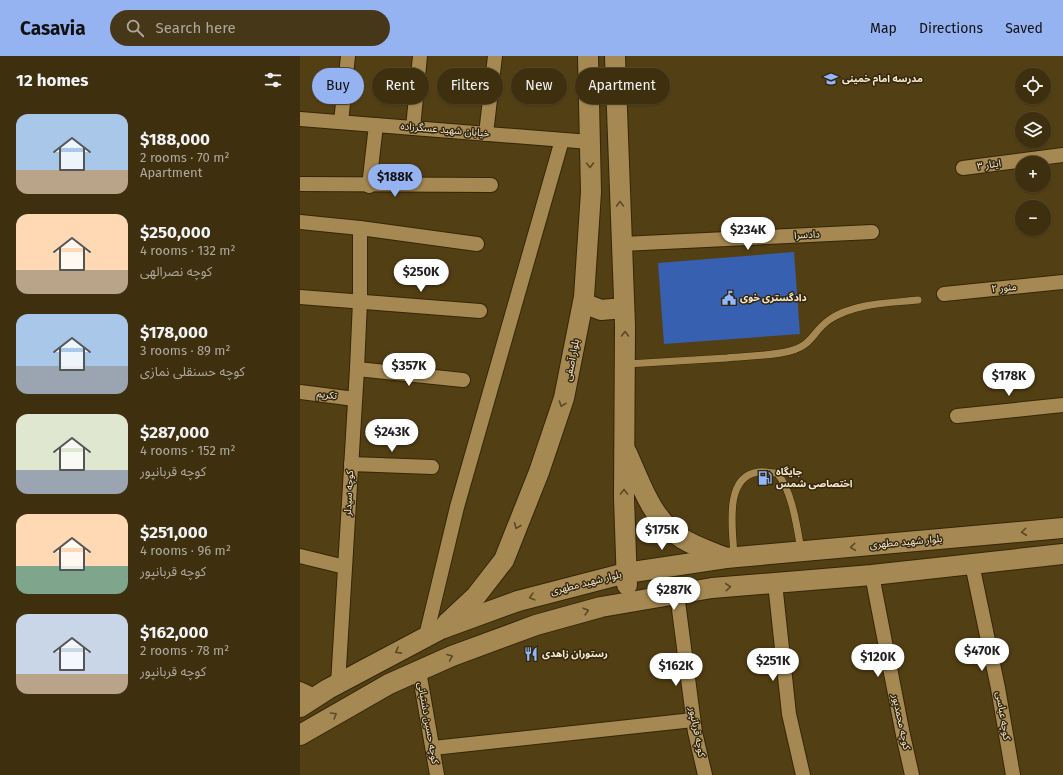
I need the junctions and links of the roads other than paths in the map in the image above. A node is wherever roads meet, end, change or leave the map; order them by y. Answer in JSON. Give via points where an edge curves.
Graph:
{"nodes":[{"id":1,"x":348,"y":56,"type":"edge"},
{"id":2,"x":420,"y":56,"type":"edge"},
{"id":3,"x":495,"y":56,"type":"edge"},
{"id":4,"x":588,"y":56,"type":"edge"},
{"id":5,"x":615,"y":56,"type":"edge"},
{"id":6,"x":300,"y":119,"type":"edge"},
{"id":7,"x":341,"y":122,"type":"junction"},
{"id":8,"x":376,"y":125,"type":"junction"},
{"id":9,"x":413,"y":128,"type":"junction"},
{"id":10,"x":486,"y":134,"type":"junction"},
{"id":11,"x":562,"y":140,"type":"junction"},
{"id":12,"x":590,"y":142,"type":"junction"},
{"id":13,"x":1063,"y":155,"type":"edge"},
{"id":14,"x":963,"y":168,"type":"dead end"},
{"id":15,"x":300,"y":184,"type":"edge"},
{"id":16,"x":491,"y":185,"type":"dead end"},
{"id":17,"x":369,"y":186,"type":"junction"},
{"id":18,"x":300,"y":222,"type":"edge"},
{"id":19,"x":360,"y":228,"type":"junction"},
{"id":20,"x":872,"y":232,"type":"dead end"},
{"id":21,"x":477,"y":244,"type":"dead end"},
{"id":22,"x":622,"y":244,"type":"junction"},
{"id":23,"x":1063,"y":282,"type":"edge"},
{"id":24,"x":944,"y":294,"type":"dead end"},
{"id":25,"x":300,"y":297,"type":"edge"},
{"id":26,"x":918,"y":300,"type":"dead end"},
{"id":27,"x":360,"y":301,"type":"junction"},
{"id":28,"x":583,"y":303,"type":"junction"},
{"id":29,"x":624,"y":308,"type":"junction"},
{"id":30,"x":480,"y":311,"type":"dead end"},
{"id":31,"x":624,"y":365,"type":"junction"},
{"id":32,"x":357,"y":369,"type":"junction"},
{"id":33,"x":463,"y":380,"type":"dead end"},
{"id":34,"x":300,"y":392,"type":"edge"},
{"id":35,"x":355,"y":398,"type":"junction"},
{"id":36,"x":1063,"y":405,"type":"edge"},
{"id":37,"x":957,"y":416,"type":"dead end"},
{"id":38,"x":624,"y":447,"type":"junction"},
{"id":39,"x":351,"y":464,"type":"junction"},
{"id":40,"x":432,"y":467,"type":"dead end"},
{"id":41,"x":1063,"y":528,"type":"edge"},
{"id":42,"x":801,"y":552,"type":"junction"},
{"id":43,"x":1063,"y":554,"type":"edge"},
{"id":44,"x":300,"y":556,"type":"edge"},
{"id":45,"x":730,"y":558,"type":"junction"},
{"id":46,"x":972,"y":564,"type":"junction"},
{"id":47,"x":345,"y":566,"type":"junction"},
{"id":48,"x":626,"y":573,"type":"junction"},
{"id":49,"x":872,"y":575,"type":"junction"},
{"id":50,"x":775,"y":583,"type":"junction"},
{"id":51,"x":677,"y":594,"type":"junction"},
{"id":52,"x":628,"y":602,"type":"junction"},
{"id":53,"x":434,"y":632,"type":"junction"},
{"id":54,"x":419,"y":671,"type":"junction"},
{"id":55,"x":338,"y":684,"type":"junction"},
{"id":56,"x":309,"y":693,"type":"edge"},
{"id":57,"x":300,"y":707,"type":"edge"},
{"id":58,"x":693,"y":720,"type":"junction"},
{"id":59,"x":300,"y":735,"type":"edge"},
{"id":60,"x":433,"y":748,"type":"junction"},
{"id":61,"x":437,"y":775,"type":"edge"},
{"id":62,"x":706,"y":775,"type":"edge"},
{"id":63,"x":803,"y":775,"type":"edge"},
{"id":64,"x":912,"y":775,"type":"edge"},
{"id":65,"x":1013,"y":775,"type":"edge"}],
"edges":[{"from":1,"to":7,"type":"street"},
{"from":2,"to":9,"type":"street"},
{"from":3,"to":10,"type":"street"},
{"from":4,"to":12,"type":"main road","name":"بلوار آصفی"},
{"from":22,"to":5,"type":"main road","one_way":true},
{"from":6,"to":7,"type":"street","name":"خیابان شهید عسگرزاده"},
{"from":7,"to":8,"type":"street","name":"خیابان شهید عسگرزاده"},
{"from":8,"to":9,"type":"street","name":"خیابان شهید عسگرزاده"},
{"from":8,"to":17,"type":"street"},
{"from":9,"to":10,"type":"street","name":"خیابان شهید عسگرزاده"},
{"from":10,"to":11,"type":"street","name":"خیابان شهید عسگرزاده"},
{"from":11,"to":12,"type":"street","name":"خیابان شهید عسگرزاده"},
{"from":11,"to":53,"type":"street","via":[[457,507]]},
{"from":12,"to":28,"type":"main road","name":"بلوار آصفی","one_way":true,"via":[[591,192]]},
{"from":13,"to":14,"type":"street","name":"ایثار ۳"},
{"from":15,"to":17,"type":"street"},
{"from":16,"to":17,"type":"street"},
{"from":18,"to":19,"type":"street"},
{"from":19,"to":21,"type":"street"},
{"from":19,"to":27,"type":"street","name":"کوچه سیدلر"},
{"from":20,"to":22,"type":"street","name":"دادسرا"},
{"from":22,"to":29,"type":"main road"},
{"from":23,"to":24,"type":"street","name":"منور ۲"},
{"from":25,"to":27,"type":"street"},
{"from":26,"to":31,"type":"lane","via":[[877,304],[851,310],[830,319],[806,345],[790,351]]},
{"from":27,"to":30,"type":"street"},
{"from":27,"to":32,"type":"street","name":"کوچه سیدلر"},
{"from":28,"to":29,"type":"main road","via":[[601,310]]},
{"from":28,"to":53,"type":"main road","name":"بلوار آصفی","one_way":true,"via":[[564,398],[539,472],[504,560],[476,596]]},
{"from":31,"to":29,"type":"main road","one_way":true},
{"from":31,"to":38,"type":"main road"},
{"from":32,"to":33,"type":"street"},
{"from":32,"to":35,"type":"street","name":"کوچه سیدلر"},
{"from":34,"to":35,"type":"street","name":"تکریم"},
{"from":35,"to":39,"type":"street","name":"کوچه سیدلر"},
{"from":36,"to":37,"type":"street"},
{"from":38,"to":45,"type":"main road","via":[[646,496],[660,519],[683,539]]},
{"from":48,"to":38,"type":"main road","one_way":true},
{"from":39,"to":40,"type":"street"},
{"from":39,"to":47,"type":"street","name":"کوچه سیدلر"},
{"from":41,"to":42,"type":"main road","name":"بلوار شهید مطهری","one_way":true},
{"from":42,"to":45,"type":"main road","name":"بلوار شهید مطهری"},
{"from":42,"to":45,"type":"lane","via":[[783,480],[777,473],[757,472],[743,480],[734,494]]},
{"from":43,"to":46,"type":"main road"},
{"from":44,"to":47,"type":"street"},
{"from":45,"to":48,"type":"main road","name":"بلوار شهید مطهری"},
{"from":46,"to":49,"type":"main road"},
{"from":46,"to":65,"type":"street","name":"کوچه عباسی"},
{"from":47,"to":55,"type":"street","name":"کوچه سیدلر"},
{"from":48,"to":52,"type":"main road"},
{"from":48,"to":53,"type":"main road","name":"بلوار شهید مطهری","one_way":true,"via":[[518,601]]},
{"from":49,"to":50,"type":"main road"},
{"from":49,"to":64,"type":"street","name":"کوچه محمدپور"},
{"from":51,"to":50,"type":"main road","one_way":true,"via":[[712,588]]},
{"from":50,"to":63,"type":"street","via":[[789,714]]},
{"from":51,"to":52,"type":"main road"},
{"from":51,"to":58,"type":"street","name":"کوچه قربانپور"},
{"from":54,"to":52,"type":"main road","one_way":true,"via":[[536,625]]},
{"from":53,"to":55,"type":"main road","name":"بلوار شهید مطهری","one_way":true},
{"from":59,"to":54,"type":"main road","one_way":true,"via":[[388,684]]},
{"from":54,"to":60,"type":"street","name":"کوچه حسین دشتبانی"},
{"from":55,"to":56,"type":"main road","name":"بلوار شهید مطهری"},
{"from":56,"to":57,"type":"main road","name":"بلوار شهید مطهری"},
{"from":58,"to":60,"type":"street"},
{"from":58,"to":62,"type":"street","name":"کوچه قربانپور"},
{"from":60,"to":61,"type":"street","name":"کوچه حسین دشتبانی"}]}
